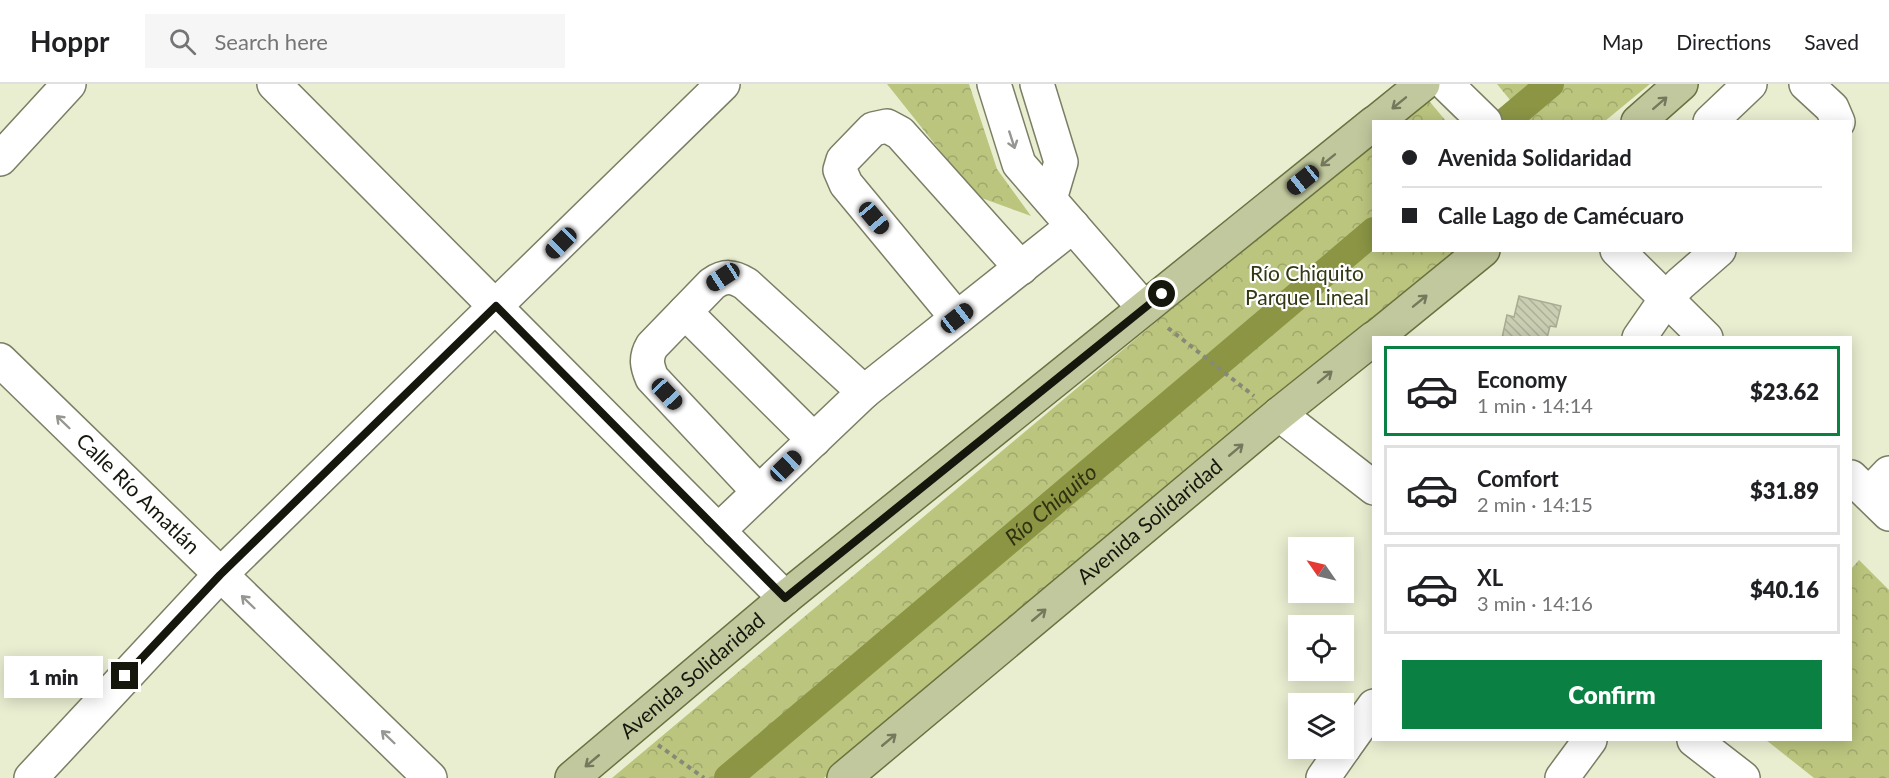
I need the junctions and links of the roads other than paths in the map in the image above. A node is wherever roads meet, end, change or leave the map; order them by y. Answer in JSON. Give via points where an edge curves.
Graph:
{"nodes":[{"id":1,"x":69,"y":84,"type":"edge"},
{"id":2,"x":274,"y":84,"type":"edge"},
{"id":3,"x":723,"y":84,"type":"edge"},
{"id":4,"x":994,"y":84,"type":"edge"},
{"id":5,"x":1037,"y":84,"type":"edge"},
{"id":6,"x":1681,"y":84,"type":"edge"},
{"id":7,"x":1750,"y":84,"type":"edge"},
{"id":8,"x":1806,"y":84,"type":"edge"},
{"id":9,"x":1440,"y":86,"type":"edge"},
{"id":10,"x":1379,"y":120,"type":"edge"},
{"id":11,"x":1482,"y":120,"type":"edge"},
{"id":12,"x":1640,"y":120,"type":"edge"},
{"id":13,"x":1712,"y":120,"type":"edge"},
{"id":14,"x":1837,"y":120,"type":"edge"},
{"id":15,"x":1372,"y":124,"type":"edge"},
{"id":16,"x":0,"y":159,"type":"edge"},
{"id":17,"x":1050,"y":199,"type":"junction"},
{"id":18,"x":1073,"y":226,"type":"junction"},
{"id":19,"x":1481,"y":252,"type":"edge"},
{"id":20,"x":1619,"y":252,"type":"edge"},
{"id":21,"x":1718,"y":252,"type":"edge"},
{"id":22,"x":1021,"y":267,"type":"junction"},
{"id":23,"x":1666,"y":299,"type":"junction"},
{"id":24,"x":496,"y":306,"type":"junction"},
{"id":25,"x":1144,"y":308,"type":"junction"},
{"id":26,"x":685,"y":312,"type":"junction"},
{"id":27,"x":957,"y":318,"type":"junction"},
{"id":28,"x":1376,"y":336,"type":"edge"},
{"id":29,"x":1640,"y":336,"type":"edge"},
{"id":30,"x":1704,"y":336,"type":"edge"},
{"id":31,"x":1372,"y":340,"type":"edge"},
{"id":32,"x":0,"y":360,"type":"edge"},
{"id":33,"x":864,"y":392,"type":"junction"},
{"id":34,"x":1279,"y":414,"type":"junction"},
{"id":35,"x":814,"y":440,"type":"junction"},
{"id":36,"x":1372,"y":486,"type":"edge"},
{"id":37,"x":759,"y":492,"type":"junction"},
{"id":38,"x":718,"y":531,"type":"junction"},
{"id":39,"x":220,"y":575,"type":"junction"},
{"id":40,"x":785,"y":598,"type":"junction"},
{"id":41,"x":1372,"y":709,"type":"edge"},
{"id":42,"x":1354,"y":734,"type":"edge"},
{"id":43,"x":1589,"y":741,"type":"edge"},
{"id":44,"x":1695,"y":741,"type":"edge"},
{"id":45,"x":1336,"y":759,"type":"edge"},
{"id":46,"x":31,"y":778,"type":"edge"},
{"id":47,"x":430,"y":778,"type":"edge"},
{"id":48,"x":572,"y":778,"type":"edge"},
{"id":49,"x":844,"y":778,"type":"edge"},
{"id":50,"x":1323,"y":778,"type":"edge"},
{"id":51,"x":1562,"y":778,"type":"edge"},
{"id":52,"x":1743,"y":778,"type":"edge"}],
"edges":[{"from":1,"to":16,"type":"street"},
{"from":2,"to":24,"type":"street"},
{"from":3,"to":24,"type":"street"},
{"from":4,"to":17,"type":"street","one_way":true,"via":[[1019,164]]},
{"from":5,"to":17,"type":"street","via":[[1061,162]]},
{"from":12,"to":6,"type":"main road","one_way":true},
{"from":7,"to":13,"type":"street"},
{"from":8,"to":14,"type":"street","via":[[1832,108]]},
{"from":9,"to":10,"type":"main road","name":"Avenida Solidaridad","one_way":true},
{"from":9,"to":11,"type":"street"},
{"from":15,"to":25,"type":"main road","name":"Avenida Solidaridad","one_way":true},
{"from":17,"to":18,"type":"street"},
{"from":18,"to":22,"type":"street"},
{"from":18,"to":25,"type":"street"},
{"from":28,"to":19,"type":"main road","name":"Avenida Solidaridad","one_way":true},
{"from":20,"to":23,"type":"street"},
{"from":21,"to":23,"type":"street"},
{"from":22,"to":27,"type":"street"},
{"from":22,"to":27,"type":"street","via":[[900,133],[887,126],[873,129],[843,160],[840,170],[846,184]]},
{"from":23,"to":29,"type":"street"},
{"from":23,"to":30,"type":"street"},
{"from":24,"to":38,"type":"street"},
{"from":24,"to":39,"type":"street"},
{"from":25,"to":40,"type":"main road","name":"Avenida Solidaridad"},
{"from":26,"to":33,"type":"street","via":[[712,284],[723,277],[736,278]]},
{"from":26,"to":35,"type":"street"},
{"from":26,"to":37,"type":"street","via":[[647,353],[652,378]]},
{"from":27,"to":33,"type":"street"},
{"from":34,"to":31,"type":"main road","name":"Avenida Solidaridad","one_way":true},
{"from":39,"to":32,"type":"street","name":"Calle Río Amatlán","one_way":true},
{"from":33,"to":35,"type":"street"},
{"from":34,"to":36,"type":"street"},
{"from":49,"to":34,"type":"main road","name":"Avenida Solidaridad","one_way":true},
{"from":35,"to":37,"type":"street"},
{"from":37,"to":38,"type":"street"},
{"from":38,"to":40,"type":"street"},
{"from":39,"to":46,"type":"street"},
{"from":47,"to":39,"type":"street","name":"Calle Río Amatlán","one_way":true},
{"from":40,"to":48,"type":"main road","name":"Avenida Solidaridad","one_way":true},
{"from":41,"to":42,"type":"street"},
{"from":43,"to":51,"type":"street"},
{"from":44,"to":52,"type":"street"},
{"from":45,"to":50,"type":"street"}]}
